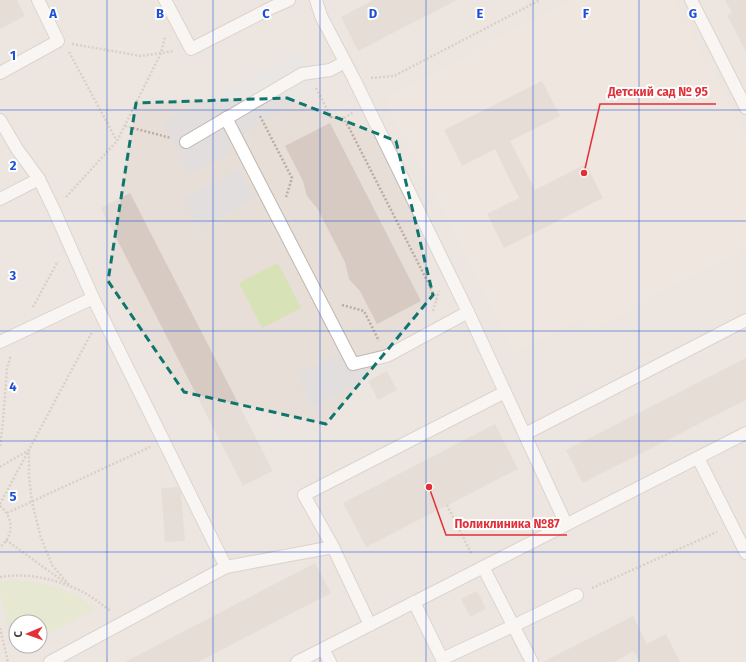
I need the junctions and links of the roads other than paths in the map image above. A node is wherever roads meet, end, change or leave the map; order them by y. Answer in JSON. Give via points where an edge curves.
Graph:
{"nodes":[{"id":1,"x":38,"y":0,"type":"edge"},
{"id":2,"x":165,"y":0,"type":"edge"},
{"id":3,"x":289,"y":0,"type":"edge"},
{"id":4,"x":316,"y":0,"type":"edge"},
{"id":5,"x":691,"y":0,"type":"edge"},
{"id":6,"x":345,"y":62,"type":"junction"},
{"id":7,"x":0,"y":73,"type":"edge"},
{"id":8,"x":746,"y":108,"type":"edge"},
{"id":9,"x":226,"y":118,"type":"junction"},
{"id":10,"x":0,"y":120,"type":"edge"},
{"id":11,"x":186,"y":142,"type":"road end"},
{"id":12,"x":39,"y":179,"type":"junction"},
{"id":13,"x":0,"y":199,"type":"edge"},
{"id":14,"x":93,"y":298,"type":"junction"},
{"id":15,"x":468,"y":312,"type":"junction"},
{"id":16,"x":746,"y":320,"type":"edge"},
{"id":17,"x":0,"y":342,"type":"edge"},
{"id":18,"x":505,"y":392,"type":"junction"},
{"id":19,"x":746,"y":433,"type":"edge"},
{"id":20,"x":525,"y":434,"type":"junction"},
{"id":21,"x":698,"y":458,"type":"junction"},
{"id":22,"x":566,"y":524,"type":"junction"},
{"id":23,"x":333,"y":547,"type":"junction"},
{"id":24,"x":746,"y":553,"type":"edge"},
{"id":25,"x":226,"y":567,"type":"junction"},
{"id":26,"x":481,"y":568,"type":"junction"},
{"id":27,"x":577,"y":595,"type":"road end"},
{"id":28,"x":414,"y":602,"type":"junction"},
{"id":29,"x":370,"y":625,"type":"junction"},
{"id":30,"x":513,"y":626,"type":"junction"},
{"id":31,"x":323,"y":649,"type":"junction"},
{"id":32,"x":50,"y":662,"type":"edge"},
{"id":33,"x":297,"y":662,"type":"edge"},
{"id":34,"x":330,"y":662,"type":"edge"},
{"id":35,"x":532,"y":662,"type":"edge"}],
"edges":[{"from":1,"to":7,"type":"lane","via":[[58,41]]},
{"from":2,"to":3,"type":"lane","via":[[191,49]]},
{"from":4,"to":6,"type":"lane","via":[[321,16]]},
{"from":5,"to":8,"type":"lane"},
{"from":6,"to":9,"type":"lane","via":[[330,70],[302,74]]},
{"from":6,"to":15,"type":"lane"},
{"from":9,"to":11,"type":"lane"},
{"from":9,"to":15,"type":"lane","via":[[352,364],[387,356]]},
{"from":10,"to":12,"type":"lane","via":[[16,149]]},
{"from":12,"to":13,"type":"lane"},
{"from":12,"to":14,"type":"lane"},
{"from":14,"to":17,"type":"lane"},
{"from":14,"to":25,"type":"lane"},
{"from":15,"to":18,"type":"lane"},
{"from":16,"to":20,"type":"lane"},
{"from":18,"to":20,"type":"lane"},
{"from":18,"to":23,"type":"lane","via":[[304,495]]},
{"from":19,"to":21,"type":"lane"},
{"from":20,"to":22,"type":"lane"},
{"from":21,"to":22,"type":"lane"},
{"from":21,"to":24,"type":"lane"},
{"from":22,"to":26,"type":"lane"},
{"from":23,"to":25,"type":"lane"},
{"from":23,"to":29,"type":"lane"},
{"from":25,"to":32,"type":"lane"},
{"from":26,"to":28,"type":"lane"},
{"from":26,"to":30,"type":"lane"},
{"from":27,"to":30,"type":"lane"},
{"from":28,"to":29,"type":"lane"},
{"from":28,"to":30,"type":"lane","via":[[442,659]]},
{"from":29,"to":31,"type":"lane"},
{"from":30,"to":35,"type":"lane"},
{"from":31,"to":33,"type":"lane"},
{"from":31,"to":34,"type":"lane"}]}
